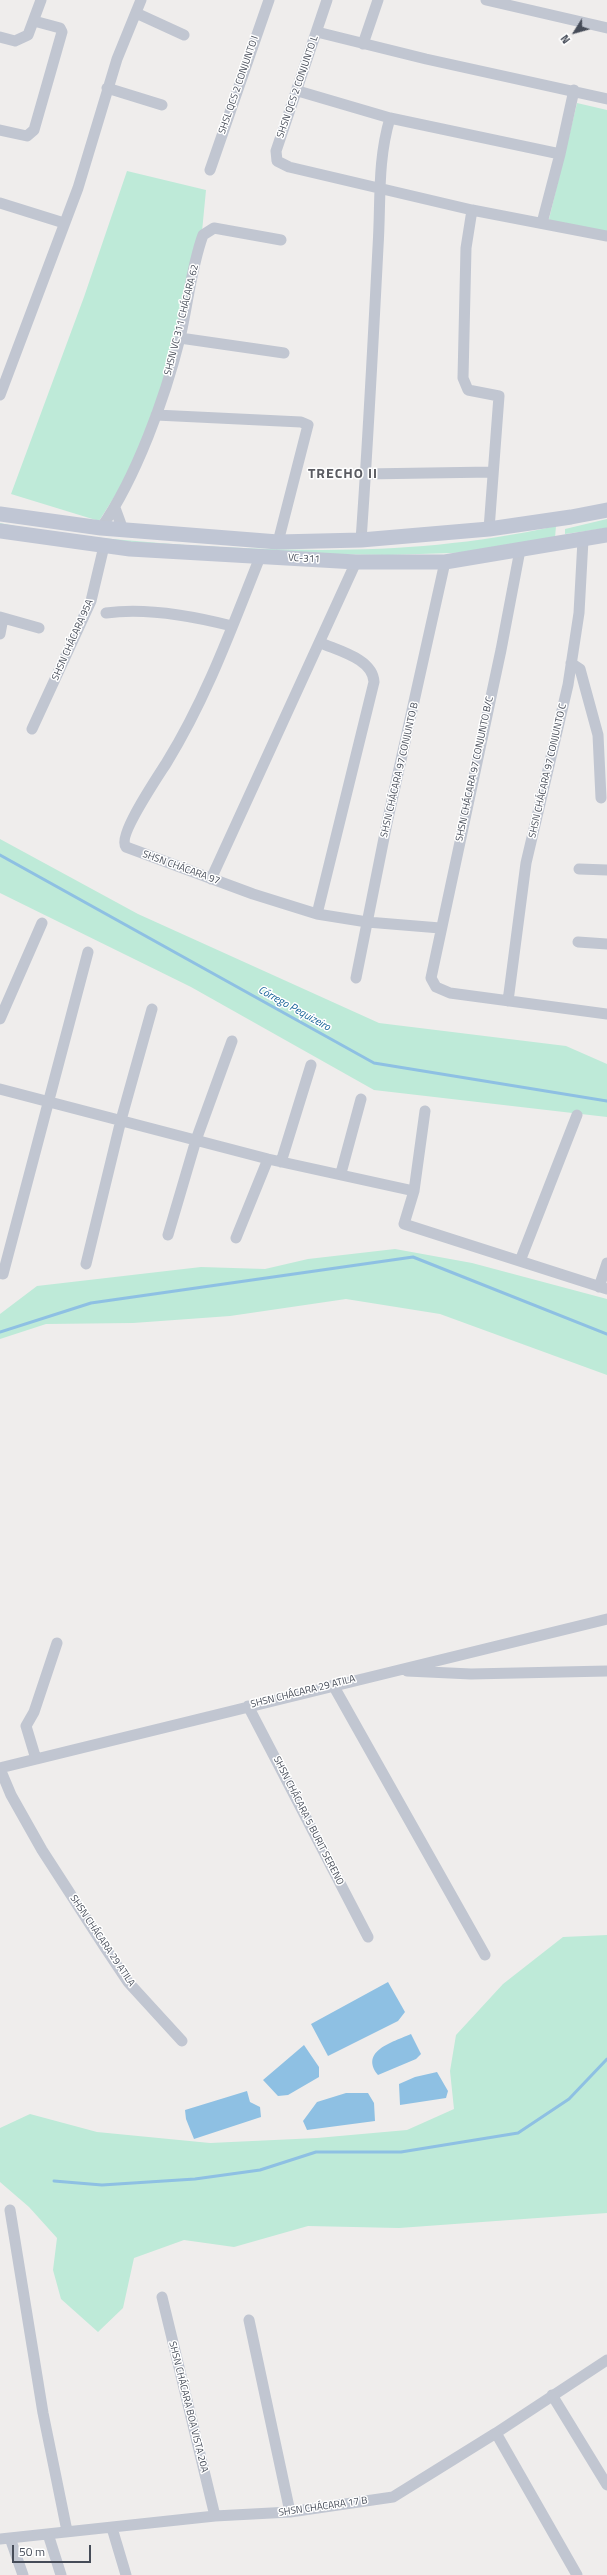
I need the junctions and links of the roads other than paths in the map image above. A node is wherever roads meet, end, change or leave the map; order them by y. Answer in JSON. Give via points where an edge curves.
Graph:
{"nodes":[{"id":1,"x":42,"y":0,"type":"edge"},
{"id":2,"x":141,"y":0,"type":"edge"},
{"id":3,"x":269,"y":0,"type":"edge"},
{"id":4,"x":327,"y":0,"type":"edge"},
{"id":5,"x":378,"y":0,"type":"edge"},
{"id":6,"x":486,"y":0,"type":"edge"},
{"id":7,"x":136,"y":13,"type":"junction"},
{"id":8,"x":34,"y":21,"type":"junction"},
{"id":9,"x":607,"y":28,"type":"edge"},
{"id":10,"x":317,"y":32,"type":"junction"},
{"id":11,"x":184,"y":35,"type":"dead end"},
{"id":12,"x":0,"y":37,"type":"edge"},
{"id":13,"x":363,"y":44,"type":"junction"},
{"id":14,"x":107,"y":88,"type":"junction"},
{"id":15,"x":574,"y":90,"type":"junction"},
{"id":16,"x":298,"y":91,"type":"junction"},
{"id":17,"x":607,"y":99,"type":"edge"},
{"id":18,"x":162,"y":105,"type":"dead end"},
{"id":19,"x":390,"y":118,"type":"junction"},
{"id":20,"x":0,"y":130,"type":"edge"},
{"id":21,"x":560,"y":154,"type":"junction"},
{"id":22,"x":210,"y":170,"type":"dead end"},
{"id":23,"x":380,"y":187,"type":"junction"},
{"id":24,"x":0,"y":203,"type":"edge"},
{"id":25,"x":472,"y":210,"type":"junction"},
{"id":26,"x":64,"y":223,"type":"junction"},
{"id":27,"x":542,"y":223,"type":"junction"},
{"id":28,"x":607,"y":236,"type":"edge"},
{"id":29,"x":281,"y":240,"type":"dead end"},
{"id":30,"x":180,"y":338,"type":"junction"},
{"id":31,"x":284,"y":353,"type":"dead end"},
{"id":32,"x":0,"y":395,"type":"edge"},
{"id":33,"x":156,"y":415,"type":"junction"},
{"id":34,"x":492,"y":472,"type":"junction"},
{"id":35,"x":365,"y":474,"type":"junction"},
{"id":36,"x":116,"y":508,"type":"junction"},
{"id":37,"x":607,"y":510,"type":"edge"},
{"id":38,"x":0,"y":514,"type":"edge"},
{"id":39,"x":571,"y":518,"type":"junction"},
{"id":40,"x":101,"y":528,"type":"junction"},
{"id":41,"x":489,"y":529,"type":"junction"},
{"id":42,"x":123,"y":530,"type":"junction"},
{"id":43,"x":0,"y":531,"type":"edge"},
{"id":44,"x":607,"y":535,"type":"edge"},
{"id":45,"x":362,"y":540,"type":"junction"},
{"id":46,"x":576,"y":541,"type":"junction"},
{"id":47,"x":278,"y":542,"type":"junction"},
{"id":48,"x":104,"y":546,"type":"junction"},
{"id":49,"x":520,"y":550,"type":"junction"},
{"id":50,"x":260,"y":557,"type":"junction"},
{"id":51,"x":356,"y":562,"type":"junction"},
{"id":52,"x":444,"y":562,"type":"junction"},
{"id":53,"x":106,"y":613,"type":"dead end"},
{"id":54,"x":2,"y":618,"type":"edge"},
{"id":55,"x":232,"y":626,"type":"junction"},
{"id":56,"x":39,"y":628,"type":"dead end"},
{"id":57,"x":0,"y":634,"type":"edge"},
{"id":58,"x":321,"y":643,"type":"junction"},
{"id":59,"x":571,"y":663,"type":"junction"},
{"id":60,"x":32,"y":729,"type":"dead end"},
{"id":61,"x":602,"y":734,"type":"edge"},
{"id":62,"x":601,"y":798,"type":"dead end"},
{"id":63,"x":579,"y":869,"type":"dead end"},
{"id":64,"x":607,"y":870,"type":"edge"},
{"id":65,"x":210,"y":879,"type":"junction"},
{"id":66,"x":318,"y":914,"type":"junction"},
{"id":67,"x":367,"y":922,"type":"junction"},
{"id":68,"x":42,"y":923,"type":"dead end"},
{"id":69,"x":440,"y":928,"type":"junction"},
{"id":70,"x":578,"y":942,"type":"dead end"},
{"id":71,"x":607,"y":944,"type":"edge"},
{"id":72,"x":88,"y":952,"type":"dead end"},
{"id":73,"x":356,"y":978,"type":"dead end"},
{"id":74,"x":508,"y":1001,"type":"junction"},
{"id":75,"x":152,"y":1009,"type":"dead end"},
{"id":76,"x":607,"y":1014,"type":"edge"},
{"id":77,"x":0,"y":1019,"type":"edge"},
{"id":78,"x":232,"y":1041,"type":"dead end"},
{"id":79,"x":311,"y":1065,"type":"dead end"},
{"id":80,"x":0,"y":1089,"type":"edge"},
{"id":81,"x":361,"y":1099,"type":"dead end"},
{"id":82,"x":47,"y":1101,"type":"junction"},
{"id":83,"x":425,"y":1111,"type":"dead end"},
{"id":84,"x":578,"y":1115,"type":"dead end"},
{"id":85,"x":121,"y":1120,"type":"junction"},
{"id":86,"x":196,"y":1140,"type":"junction"},
{"id":87,"x":268,"y":1159,"type":"junction"},
{"id":88,"x":281,"y":1162,"type":"junction"},
{"id":89,"x":341,"y":1173,"type":"junction"},
{"id":90,"x":414,"y":1191,"type":"junction"},
{"id":91,"x":168,"y":1235,"type":"dead end"},
{"id":92,"x":236,"y":1238,"type":"dead end"},
{"id":93,"x":520,"y":1261,"type":"junction"},
{"id":94,"x":607,"y":1263,"type":"edge"},
{"id":95,"x":86,"y":1264,"type":"dead end"},
{"id":96,"x":3,"y":1274,"type":"dead end"},
{"id":97,"x":603,"y":1288,"type":"edge"},
{"id":98,"x":607,"y":1619,"type":"edge"},
{"id":99,"x":57,"y":1643,"type":"dead end"},
{"id":100,"x":392,"y":1671,"type":"junction"},
{"id":101,"x":603,"y":1671,"type":"edge"},
{"id":102,"x":607,"y":1680,"type":"edge"},
{"id":103,"x":333,"y":1685,"type":"junction"},
{"id":104,"x":248,"y":1706,"type":"junction"},
{"id":105,"x":36,"y":1759,"type":"junction"},
{"id":106,"x":0,"y":1768,"type":"edge"},
{"id":107,"x":368,"y":1937,"type":"dead end"},
{"id":108,"x":485,"y":1955,"type":"dead end"},
{"id":109,"x":182,"y":2041,"type":"dead end"},
{"id":110,"x":10,"y":2210,"type":"dead end"},
{"id":111,"x":162,"y":2297,"type":"dead end"},
{"id":112,"x":249,"y":2320,"type":"dead end"},
{"id":113,"x":607,"y":2360,"type":"edge"},
{"id":114,"x":552,"y":2395,"type":"junction"},
{"id":115,"x":496,"y":2433,"type":"junction"},
{"id":116,"x":607,"y":2485,"type":"edge"},
{"id":117,"x":290,"y":2512,"type":"junction"},
{"id":118,"x":214,"y":2516,"type":"junction"},
{"id":119,"x":112,"y":2528,"type":"junction"},
{"id":120,"x":67,"y":2531,"type":"junction"},
{"id":121,"x":48,"y":2534,"type":"junction"},
{"id":122,"x":5,"y":2538,"type":"edge"},
{"id":123,"x":23,"y":2575,"type":"edge"},
{"id":124,"x":61,"y":2575,"type":"edge"},
{"id":125,"x":126,"y":2575,"type":"edge"},
{"id":126,"x":577,"y":2575,"type":"edge"}],
"edges":[{"from":1,"to":8,"type":"street"},
{"from":2,"to":7,"type":"street"},
{"from":3,"to":22,"type":"street","name":"SHSL QCS 2 CONJUNTO I"},
{"from":4,"to":10,"type":"street","name":"SHSN QCS 2 CONJUNTO L"},
{"from":5,"to":13,"type":"street"},
{"from":6,"to":9,"type":"street"},
{"from":7,"to":11,"type":"street"},
{"from":7,"to":14,"type":"street"},
{"from":8,"to":12,"type":"street","via":[[28,35],[15,40]]},
{"from":8,"to":20,"type":"street","via":[[56,26],[62,32],[34,130],[26,136]]},
{"from":10,"to":13,"type":"street"},
{"from":10,"to":16,"type":"street","name":"SHSN QCS 2 CONJUNTO L"},
{"from":13,"to":15,"type":"street","via":[[426,60]]},
{"from":14,"to":18,"type":"street"},
{"from":14,"to":26,"type":"street","via":[[86,164]]},
{"from":15,"to":17,"type":"street"},
{"from":15,"to":21,"type":"street"},
{"from":16,"to":19,"type":"street"},
{"from":16,"to":23,"type":"street","name":"SHSN QCS 2 CONJUNTO L","via":[[276,151],[277,161],[289,167]]},
{"from":19,"to":21,"type":"street"},
{"from":19,"to":23,"type":"street","via":[[382,146]]},
{"from":21,"to":27,"type":"street"},
{"from":23,"to":25,"type":"street"},
{"from":23,"to":35,"type":"street"},
{"from":24,"to":26,"type":"street"},
{"from":25,"to":27,"type":"street"},
{"from":25,"to":34,"type":"street","via":[[466,248],[464,378],[468,390],[499,396]]},
{"from":26,"to":32,"type":"street"},
{"from":27,"to":28,"type":"street"},
{"from":29,"to":30,"type":"street","name":"SHSN VC 311 CHÁCARA 62","via":[[214,228],[205,232],[200,242]]},
{"from":30,"to":31,"type":"street"},
{"from":30,"to":33,"type":"street","name":"SHSN VC 311 CHÁCARA 62"},
{"from":33,"to":36,"type":"street","name":"SHSN VC 311 CHÁCARA 62"},
{"from":33,"to":47,"type":"street","via":[[301,422],[308,425]]},
{"from":34,"to":35,"type":"street"},
{"from":34,"to":41,"type":"street"},
{"from":35,"to":45,"type":"street"},
{"from":36,"to":40,"type":"street","name":"SHSN VC 311 CHÁCARA 62"},
{"from":36,"to":42,"type":"street"},
{"from":37,"to":39,"type":"main road"},
{"from":38,"to":40,"type":"main road"},
{"from":39,"to":41,"type":"main road"},
{"from":39,"to":46,"type":"main road","via":[[564,521],[560,529],[562,537]]},
{"from":40,"to":42,"type":"main road"},
{"from":41,"to":45,"type":"main road"},
{"from":42,"to":47,"type":"main road"},
{"from":43,"to":48,"type":"main road","name":"VC-311"},
{"from":44,"to":46,"type":"main road","name":"VC-311"},
{"from":45,"to":47,"type":"main road"},
{"from":46,"to":49,"type":"main road","name":"VC-311"},
{"from":46,"to":59,"type":"street","name":"SHSN CHÁCARA 97 CONJUNTO C","via":[[579,612]]},
{"from":48,"to":50,"type":"main road","name":"VC-311"},
{"from":48,"to":60,"type":"street","name":"SHSN CHÁCARA 95A","via":[[91,601]]},
{"from":49,"to":52,"type":"main road","name":"VC-311"},
{"from":49,"to":69,"type":"street","name":"SHSN CHÁCARA 97 CONJUNTO B/C","via":[[501,650]]},
{"from":50,"to":51,"type":"main road","name":"VC-311"},
{"from":50,"to":55,"type":"street","name":"SHSN CHÁCARA 97"},
{"from":51,"to":52,"type":"main road","name":"VC-311"},
{"from":51,"to":58,"type":"street"},
{"from":52,"to":67,"type":"street","name":"SHSN CHÁCARA 97 CONJUNTO B"},
{"from":53,"to":55,"type":"street","via":[[126,610],[207,620]]},
{"from":54,"to":56,"type":"street"},
{"from":54,"to":57,"type":"street"},
{"from":55,"to":65,"type":"street","name":"SHSN CHÁCARA 97","via":[[213,678],[137,812],[124,840],[124,844],[130,850]]},
{"from":58,"to":65,"type":"street"},
{"from":58,"to":66,"type":"street","via":[[365,664],[372,670],[374,682]]},
{"from":59,"to":61,"type":"street","via":[[580,669]]},
{"from":59,"to":74,"type":"street","name":"SHSN CHÁCARA 97 CONJUNTO C","via":[[556,742],[526,863]]},
{"from":61,"to":62,"type":"street"},
{"from":63,"to":64,"type":"street"},
{"from":65,"to":66,"type":"street","name":"SHSN CHÁCARA 97"},
{"from":66,"to":67,"type":"street","name":"SHSN CHÁCARA 97"},
{"from":67,"to":69,"type":"street","name":"SHSN CHÁCARA 97"},
{"from":67,"to":73,"type":"street","name":"SHSN CHÁCARA 97 CONJUNTO B"},
{"from":68,"to":77,"type":"street"},
{"from":69,"to":74,"type":"street","name":"SHSN CHÁCARA 97 CONJUNTO B/C","via":[[431,978],[436,988],[450,993]]},
{"from":70,"to":71,"type":"street"},
{"from":72,"to":82,"type":"street"},
{"from":74,"to":76,"type":"street"},
{"from":75,"to":85,"type":"street"},
{"from":78,"to":86,"type":"street"},
{"from":79,"to":88,"type":"street"},
{"from":80,"to":82,"type":"street"},
{"from":81,"to":89,"type":"street"},
{"from":82,"to":85,"type":"street"},
{"from":82,"to":96,"type":"street"},
{"from":83,"to":90,"type":"street"},
{"from":84,"to":93,"type":"street"},
{"from":85,"to":86,"type":"street"},
{"from":85,"to":95,"type":"street"},
{"from":86,"to":87,"type":"street"},
{"from":86,"to":91,"type":"street"},
{"from":87,"to":88,"type":"street"},
{"from":87,"to":92,"type":"street"},
{"from":88,"to":89,"type":"street"},
{"from":89,"to":90,"type":"street"},
{"from":90,"to":93,"type":"street","via":[[404,1224]]},
{"from":93,"to":97,"type":"street"},
{"from":94,"to":97,"type":"street"},
{"from":98,"to":100,"type":"street","name":"SHSN CHÁCARA 29 ATILA"},
{"from":99,"to":105,"type":"street","via":[[34,1712],[26,1726]]},
{"from":100,"to":101,"type":"street","via":[[470,1674]]},
{"from":100,"to":103,"type":"street","name":"SHSN CHÁCARA 29 ATILA"},
{"from":101,"to":102,"type":"street"},
{"from":103,"to":104,"type":"street","name":"SHSN CHÁCARA 29 ATILA"},
{"from":103,"to":108,"type":"street"},
{"from":104,"to":105,"type":"street","name":"SHSN CHÁCARA 29 ATILA"},
{"from":104,"to":107,"type":"street","name":"SHSN CHÁCARA 5 BURIT SERENO"},
{"from":105,"to":106,"type":"street","name":"SHSN CHÁCARA 29 ATILA"},
{"from":106,"to":109,"type":"street","name":"SHSN CHÁCARA 29 ATILA","via":[[11,1795],[42,1850],[128,1982]]},
{"from":110,"to":120,"type":"street","via":[[43,2413]]},
{"from":111,"to":118,"type":"street","name":"SHSN CHÁCARA BOA VISTA 20A"},
{"from":112,"to":117,"type":"street"},
{"from":113,"to":114,"type":"street","name":"SHSN CHÁCARA 17 B"},
{"from":114,"to":115,"type":"street","name":"SHSN CHÁCARA 17 B"},
{"from":114,"to":116,"type":"street"},
{"from":115,"to":117,"type":"street","name":"SHSN CHÁCARA 17 B","via":[[393,2497]]},
{"from":115,"to":126,"type":"street"},
{"from":117,"to":118,"type":"street","name":"SHSN CHÁCARA 17 B"},
{"from":118,"to":119,"type":"street","name":"SHSN CHÁCARA 17 B"},
{"from":119,"to":120,"type":"street","name":"SHSN CHÁCARA 17 B"},
{"from":119,"to":125,"type":"street"},
{"from":120,"to":121,"type":"street","name":"SHSN CHÁCARA 17 B"},
{"from":121,"to":122,"type":"street","name":"SHSN CHÁCARA 17 B"},
{"from":121,"to":124,"type":"street"},
{"from":122,"to":123,"type":"street"}]}
